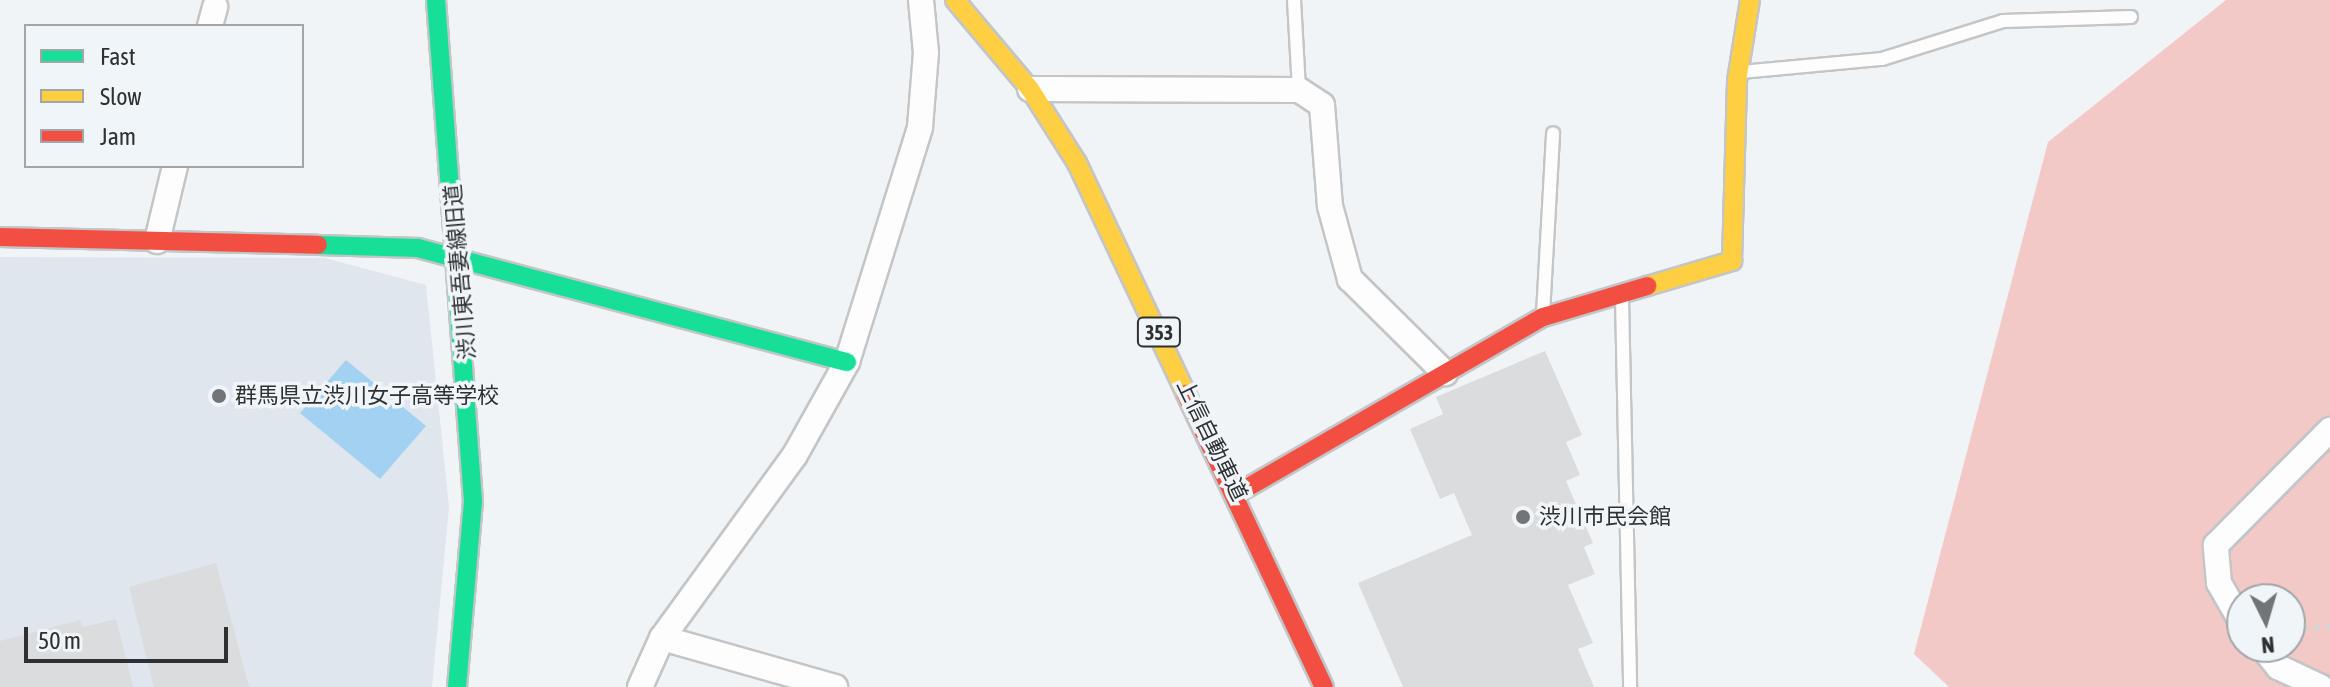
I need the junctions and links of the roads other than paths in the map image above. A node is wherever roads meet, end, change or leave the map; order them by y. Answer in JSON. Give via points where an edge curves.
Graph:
{"nodes":[{"id":1,"x":436,"y":0,"type":"edge"},
{"id":2,"x":921,"y":0,"type":"edge"},
{"id":3,"x":955,"y":0,"type":"edge"},
{"id":4,"x":1294,"y":0,"type":"edge"},
{"id":5,"x":1750,"y":0,"type":"edge"},
{"id":6,"x":2131,"y":17,"type":"dead end"},
{"id":7,"x":1739,"y":72,"type":"junction"},
{"id":8,"x":1030,"y":89,"type":"junction"},
{"id":9,"x":1299,"y":90,"type":"junction"},
{"id":10,"x":1553,"y":133,"type":"dead end"},
{"id":11,"x":175,"y":168,"type":"edge"},
{"id":12,"x":0,"y":237,"type":"edge"},
{"id":13,"x":157,"y":241,"type":"junction"},
{"id":14,"x":460,"y":256,"type":"junction"},
{"id":15,"x":1622,"y":291,"type":"junction"},
{"id":16,"x":1543,"y":317,"type":"junction"},
{"id":17,"x":847,"y":362,"type":"junction"},
{"id":18,"x":1445,"y":373,"type":"junction"},
{"id":19,"x":2330,"y":430,"type":"edge"},
{"id":20,"x":1238,"y":493,"type":"junction"},
{"id":21,"x":2226,"y":595,"type":"edge"},
{"id":22,"x":662,"y":638,"type":"junction"},
{"id":23,"x":2275,"y":663,"type":"edge"},
{"id":24,"x":787,"y":680,"type":"edge"},
{"id":25,"x":457,"y":687,"type":"edge"},
{"id":26,"x":640,"y":687,"type":"edge"},
{"id":27,"x":835,"y":687,"type":"edge"},
{"id":28,"x":1324,"y":687,"type":"edge"},
{"id":29,"x":1630,"y":687,"type":"edge"},
{"id":30,"x":2321,"y":687,"type":"edge"}],
"edges":[{"from":1,"to":14,"type":"main road","name":"渋川東吾妻線旧道"},
{"from":2,"to":17,"type":"street","via":[[926,53],[920,127]]},
{"from":3,"to":8,"type":"main road","name":"上信自動車道","number":"353"},
{"from":4,"to":9,"type":"lane"},
{"from":5,"to":7,"type":"main road"},
{"from":6,"to":7,"type":"lane","via":[[2003,21],[1882,59]]},
{"from":7,"to":15,"type":"main road","via":[[1732,261]]},
{"from":8,"to":9,"type":"street"},
{"from":8,"to":20,"type":"main road","name":"上信自動車道","number":"353","via":[[1077,163]]},
{"from":9,"to":18,"type":"street","via":[[1322,105],[1330,206],[1350,279]]},
{"from":10,"to":16,"type":"lane"},
{"from":11,"to":13,"type":"street"},
{"from":12,"to":13,"type":"main road"},
{"from":13,"to":14,"type":"main road","via":[[418,248]]},
{"from":14,"to":17,"type":"main road"},
{"from":14,"to":25,"type":"main road","name":"渋川東吾妻線旧道","via":[[473,501]]},
{"from":15,"to":16,"type":"main road"},
{"from":15,"to":29,"type":"lane"},
{"from":16,"to":18,"type":"main road"},
{"from":17,"to":22,"type":"street","via":[[795,455]]},
{"from":18,"to":20,"type":"main road"},
{"from":19,"to":21,"type":"street","via":[[2216,545],[2219,583]]},
{"from":20,"to":28,"type":"main road","name":"上信自動車道","number":"353"},
{"from":22,"to":24,"type":"street"},
{"from":22,"to":26,"type":"street"},
{"from":23,"to":30,"type":"street"},
{"from":24,"to":27,"type":"street"}]}
